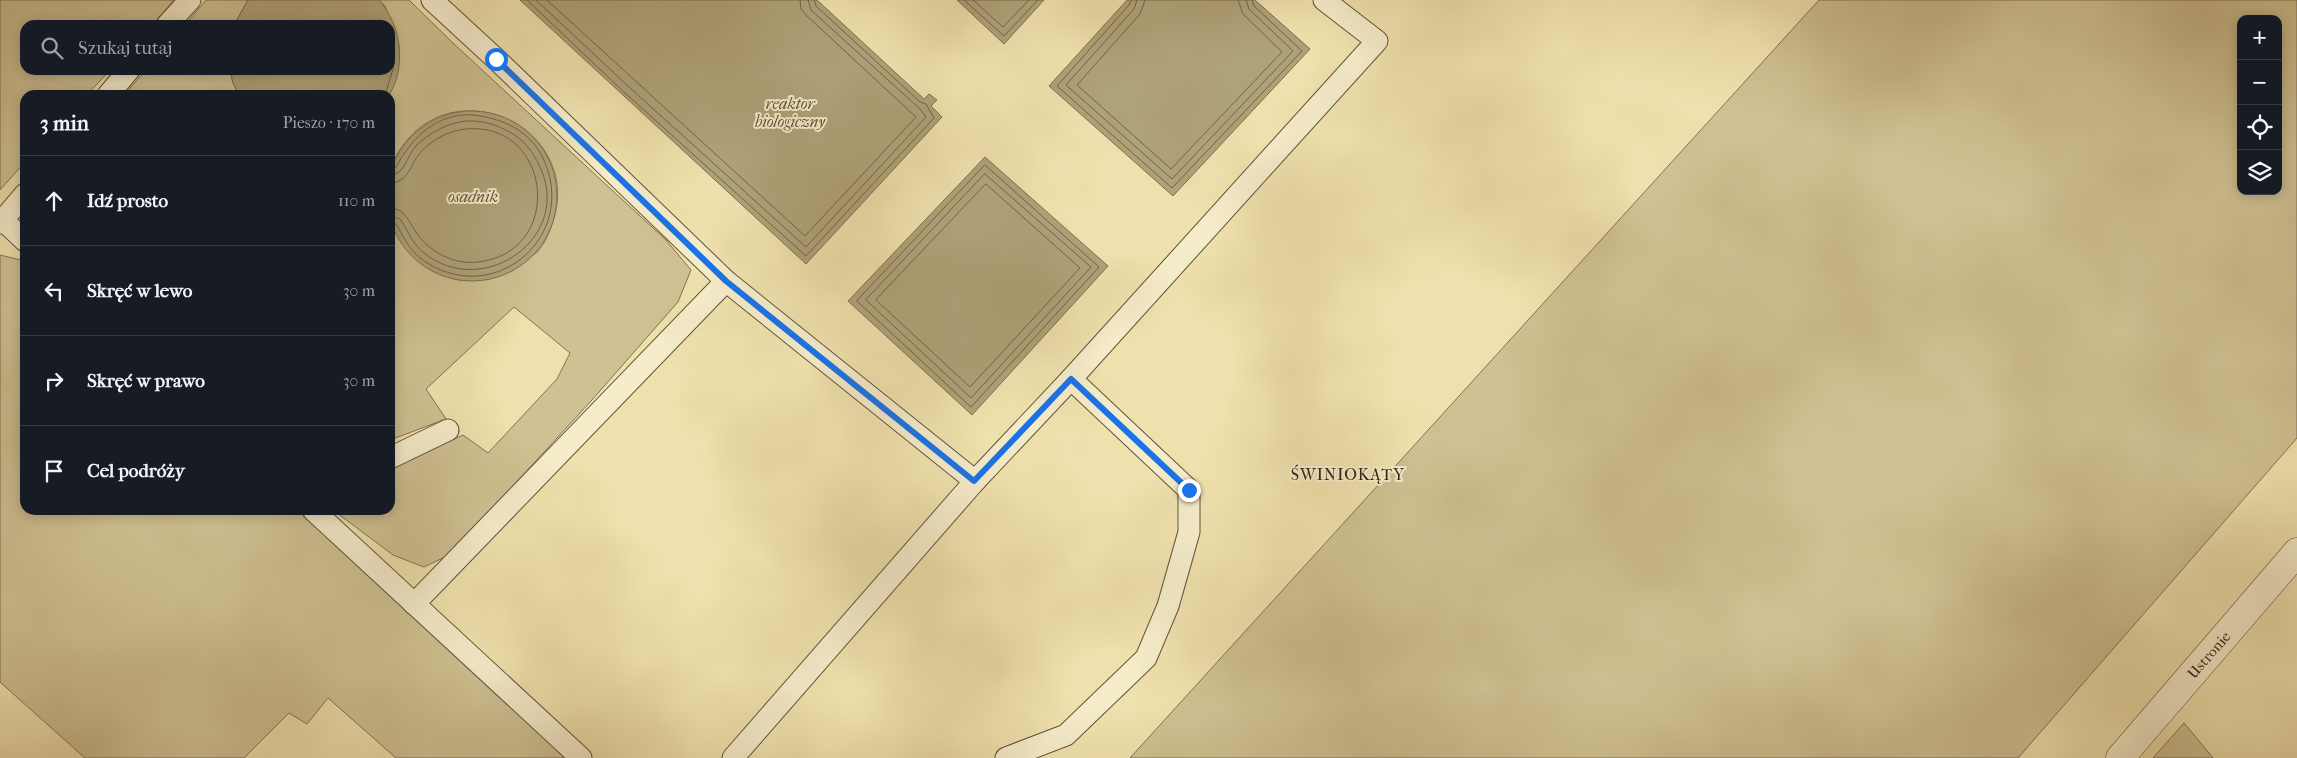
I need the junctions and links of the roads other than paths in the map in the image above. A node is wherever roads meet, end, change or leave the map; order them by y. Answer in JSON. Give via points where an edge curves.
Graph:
{"nodes":[{"id":1,"x":190,"y":0,"type":"edge"},
{"id":2,"x":432,"y":0,"type":"edge"},
{"id":3,"x":1324,"y":0,"type":"edge"},
{"id":4,"x":172,"y":20,"type":"edge"},
{"id":5,"x":125,"y":75,"type":"edge"},
{"id":6,"x":112,"y":90,"type":"edge"},
{"id":7,"x":20,"y":200,"type":"edge"},
{"id":8,"x":1,"y":221,"type":"edge"},
{"id":9,"x":20,"y":237,"type":"edge"},
{"id":10,"x":726,"y":281,"type":"junction"},
{"id":11,"x":1071,"y":379,"type":"junction"},
{"id":12,"x":448,"y":430,"type":"dead end"},
{"id":13,"x":395,"y":456,"type":"edge"},
{"id":14,"x":974,"y":481,"type":"junction"},
{"id":15,"x":318,"y":515,"type":"edge"},
{"id":16,"x":2297,"y":552,"type":"edge"},
{"id":17,"x":414,"y":604,"type":"junction"},
{"id":18,"x":581,"y":758,"type":"edge"},
{"id":19,"x":733,"y":758,"type":"edge"},
{"id":20,"x":1006,"y":758,"type":"edge"},
{"id":21,"x":2120,"y":758,"type":"edge"}],
"edges":[{"from":1,"to":4,"type":"lane"},
{"from":2,"to":10,"type":"lane"},
{"from":3,"to":11,"type":"lane","via":[[1377,41]]},
{"from":5,"to":6,"type":"lane"},
{"from":7,"to":8,"type":"lane"},
{"from":8,"to":9,"type":"lane"},
{"from":10,"to":14,"type":"lane"},
{"from":10,"to":17,"type":"lane"},
{"from":11,"to":14,"type":"lane"},
{"from":11,"to":20,"type":"lane","via":[[1189,490],[1189,532],[1168,606],[1146,658],[1066,735]]},
{"from":12,"to":13,"type":"lane"},
{"from":14,"to":19,"type":"lane"},
{"from":15,"to":17,"type":"lane"},
{"from":16,"to":21,"type":"street","name":"Ustronie"},
{"from":17,"to":18,"type":"lane"}]}
